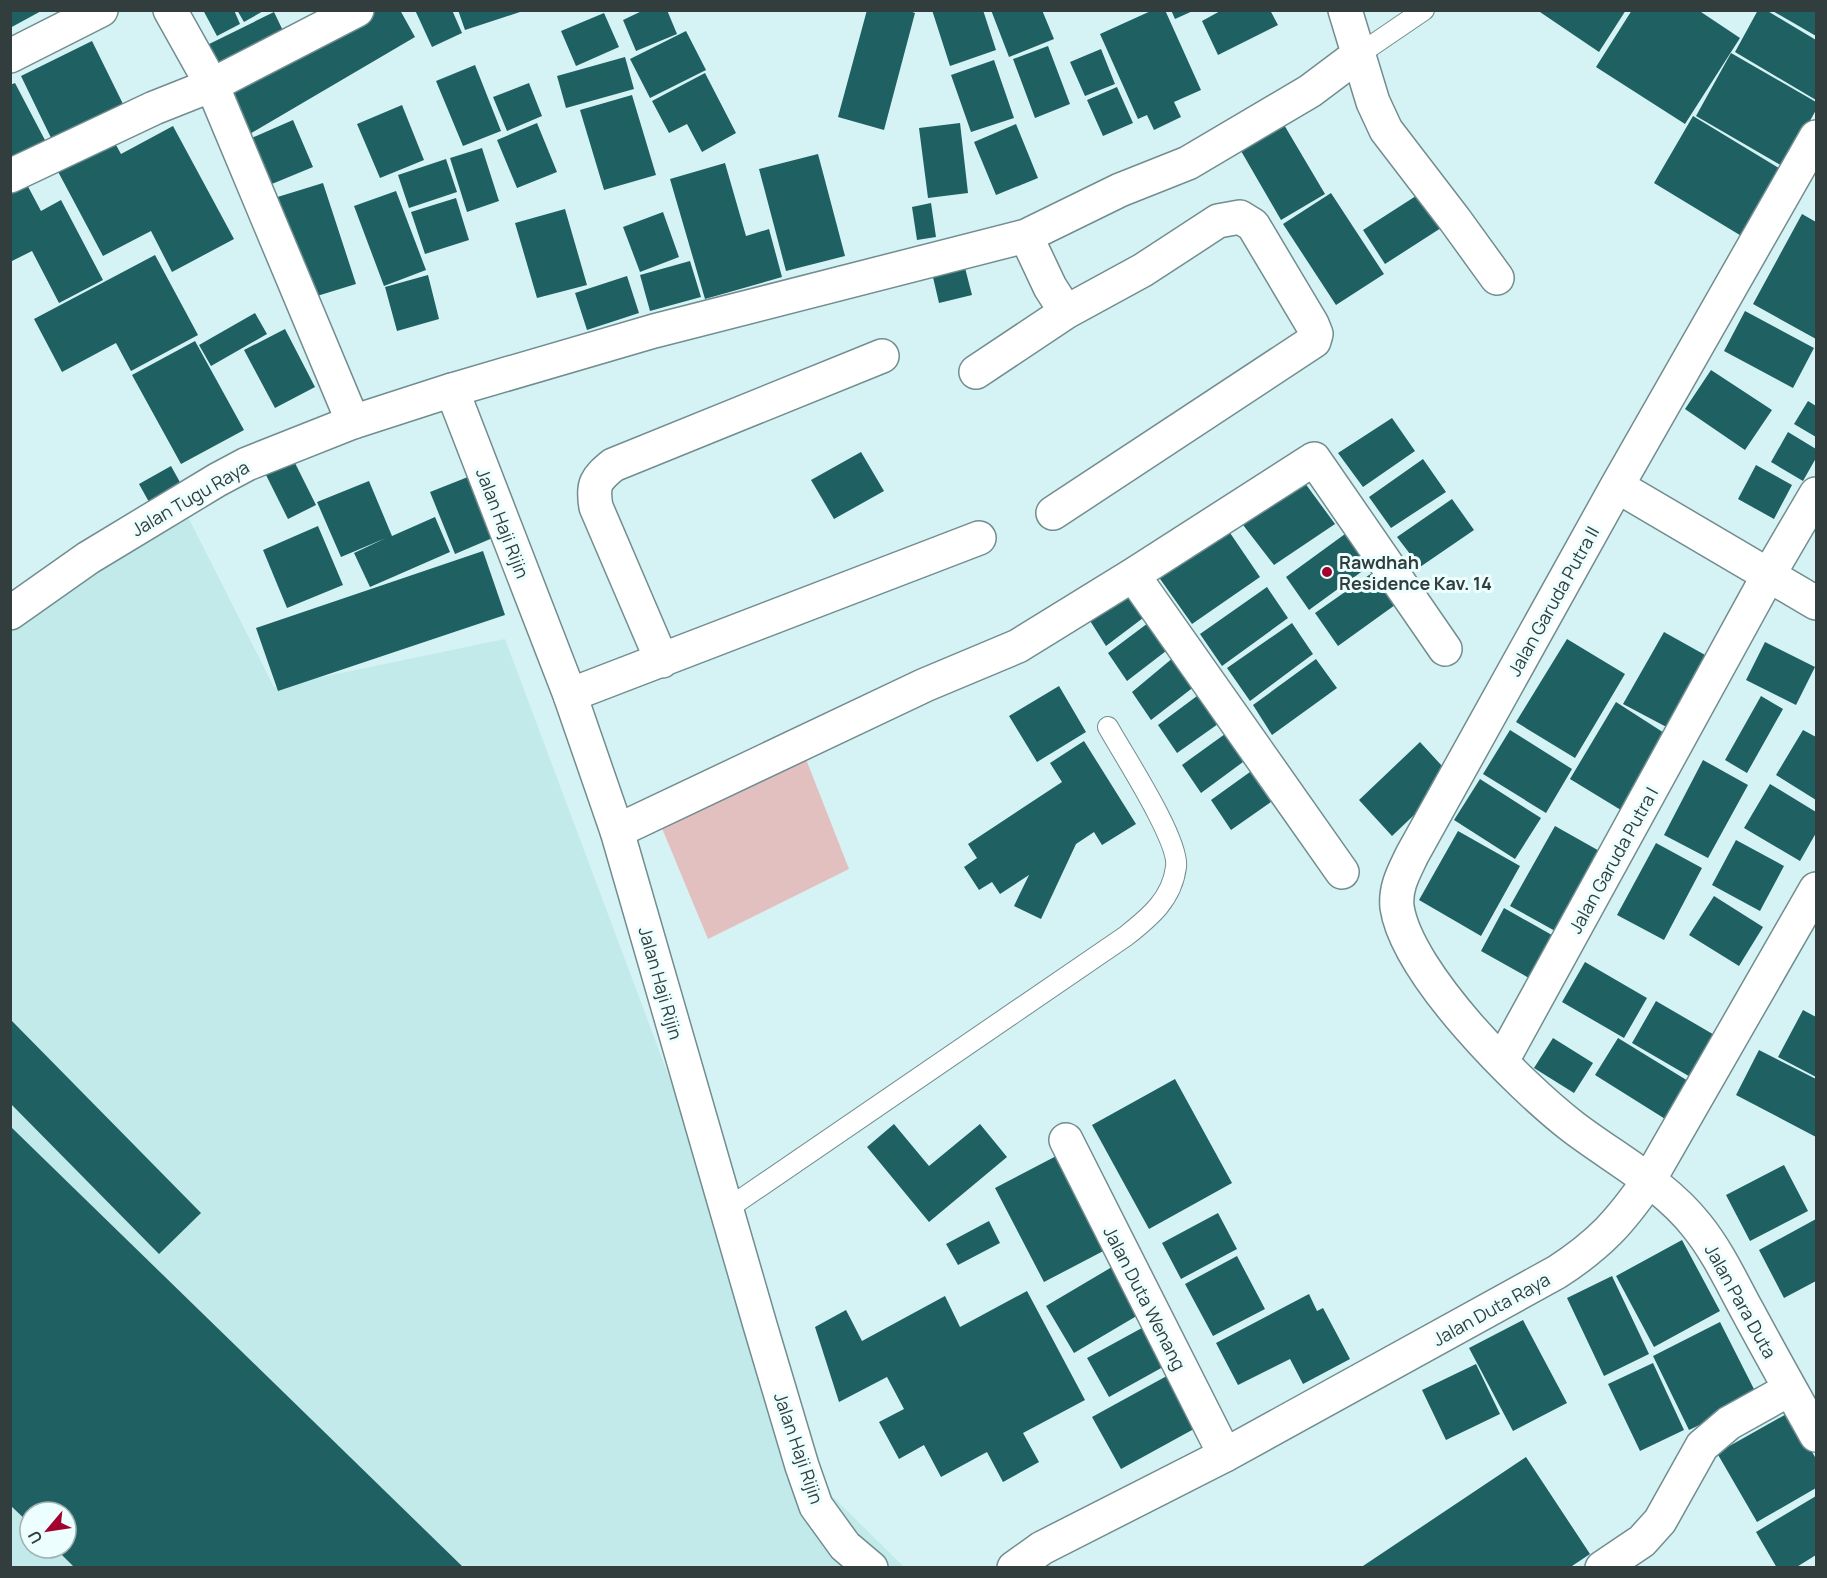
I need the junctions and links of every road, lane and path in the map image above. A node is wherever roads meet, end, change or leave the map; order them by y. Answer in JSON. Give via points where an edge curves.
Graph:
{"nodes":[{"id":1,"x":101,"y":10,"type":"edge"},
{"id":2,"x":147,"y":10,"type":"edge"},
{"id":3,"x":170,"y":10,"type":"edge"},
{"id":4,"x":357,"y":10,"type":"edge"},
{"id":5,"x":1344,"y":10,"type":"edge"},
{"id":6,"x":1424,"y":10,"type":"edge"},
{"id":7,"x":1358,"y":55,"type":"junction"},
{"id":8,"x":10,"y":57,"type":"edge"},
{"id":9,"x":212,"y":85,"type":"junction"},
{"id":10,"x":1816,"y":137,"type":"edge"},
{"id":11,"x":10,"y":176,"type":"edge"},
{"id":12,"x":1026,"y":236,"type":"junction"},
{"id":13,"x":1497,"y":278,"type":"dead end"},
{"id":14,"x":1066,"y":312,"type":"junction"},
{"id":15,"x":882,"y":356,"type":"dead end"},
{"id":16,"x":976,"y":372,"type":"dead end"},
{"id":17,"x":453,"y":390,"type":"junction"},
{"id":18,"x":353,"y":422,"type":"junction"},
{"id":19,"x":1617,"y":486,"type":"junction"},
{"id":20,"x":1816,"y":494,"type":"edge"},
{"id":21,"x":1053,"y":513,"type":"dead end"},
{"id":22,"x":979,"y":538,"type":"dead end"},
{"id":23,"x":1133,"y":575,"type":"junction"},
{"id":24,"x":1768,"y":576,"type":"junction"},
{"id":25,"x":1816,"y":603,"type":"edge"},
{"id":26,"x":10,"y":613,"type":"edge"},
{"id":27,"x":1445,"y":649,"type":"dead end"},
{"id":28,"x":662,"y":661,"type":"junction"},
{"id":29,"x":570,"y":695,"type":"junction"},
{"id":30,"x":1108,"y":727,"type":"dead end"},
{"id":31,"x":617,"y":831,"type":"junction"},
{"id":32,"x":1342,"y":872,"type":"dead end"},
{"id":33,"x":1816,"y":890,"type":"edge"},
{"id":34,"x":1502,"y":1061,"type":"junction"},
{"id":35,"x":1066,"y":1140,"type":"dead end"},
{"id":36,"x":1649,"y":1180,"type":"junction"},
{"id":37,"x":727,"y":1209,"type":"junction"},
{"id":38,"x":1790,"y":1389,"type":"junction"},
{"id":39,"x":1816,"y":1435,"type":"edge"},
{"id":40,"x":1225,"y":1455,"type":"junction"},
{"id":41,"x":870,"y":1568,"type":"edge"},
{"id":42,"x":1014,"y":1568,"type":"edge"},
{"id":43,"x":1602,"y":1568,"type":"edge"}],
"edges":[{"from":1,"to":8,"type":"street"},
{"from":2,"to":9,"type":"street","via":[[183,64]]},
{"from":3,"to":9,"type":"street"},
{"from":4,"to":9,"type":"street"},
{"from":5,"to":7,"type":"street"},
{"from":6,"to":7,"type":"lane"},
{"from":7,"to":12,"type":"street","name":"Jalan Tugu Raya","via":[[1310,91],[1188,163],[1120,190]]},
{"from":7,"to":13,"type":"street","via":[[1386,130]]},
{"from":9,"to":11,"type":"street"},
{"from":9,"to":18,"type":"street"},
{"from":10,"to":19,"type":"street","name":"Jalan Garuda Putra II"},
{"from":12,"to":14,"type":"street"},
{"from":12,"to":17,"type":"street","name":"Jalan Tugu Raya","via":[[654,331]]},
{"from":14,"to":16,"type":"street"},
{"from":14,"to":21,"type":"street","via":[[1143,270],[1218,221],[1240,217],[1253,225],[1316,333],[1314,341]]},
{"from":15,"to":28,"type":"street","via":[[613,465],[598,478],[593,493],[596,507]]},
{"from":17,"to":18,"type":"street","name":"Jalan Tugu Raya"},
{"from":17,"to":29,"type":"street","name":"Jalan Haji Rijin"},
{"from":18,"to":26,"type":"street","name":"Jalan Tugu Raya","via":[[217,480],[88,558]]},
{"from":19,"to":24,"type":"street"},
{"from":19,"to":34,"type":"street","name":"Jalan Garuda Putra II","via":[[1399,882],[1397,905],[1403,928],[1435,986]]},
{"from":20,"to":24,"type":"street","name":"Jalan Garuda Putra I"},
{"from":22,"to":28,"type":"street"},
{"from":23,"to":27,"type":"street","via":[[1314,459]]},
{"from":23,"to":31,"type":"street","via":[[1018,646]]},
{"from":23,"to":32,"type":"street"},
{"from":24,"to":25,"type":"street"},
{"from":24,"to":34,"type":"street","name":"Jalan Garuda Putra I"},
{"from":28,"to":29,"type":"street"},
{"from":29,"to":31,"type":"street","name":"Jalan Haji Rijin"},
{"from":30,"to":37,"type":"lane","via":[[1171,837],[1177,865],[1170,888],[1154,913]]},
{"from":31,"to":37,"type":"street","name":"Jalan Haji Rijin"},
{"from":33,"to":36,"type":"street","name":"Jalan Duta Raya"},
{"from":34,"to":36,"type":"street","via":[[1572,1126]]},
{"from":35,"to":40,"type":"street","name":"Jalan Duta Wenang"},
{"from":36,"to":38,"type":"street","name":"Jalan Para Duta","via":[[1697,1226]]},
{"from":36,"to":40,"type":"street","name":"Jalan Duta Raya","via":[[1612,1229],[1557,1272]]},
{"from":37,"to":41,"type":"street","name":"Jalan Haji Rijin","via":[[816,1506],[845,1546]]},
{"from":38,"to":39,"type":"street","name":"Jalan Para Duta"},
{"from":38,"to":43,"type":"street","via":[[1729,1423],[1702,1446],[1660,1521],[1642,1541]]},
{"from":40,"to":42,"type":"street","name":"Jalan Duta Raya","via":[[1042,1548]]}]}
